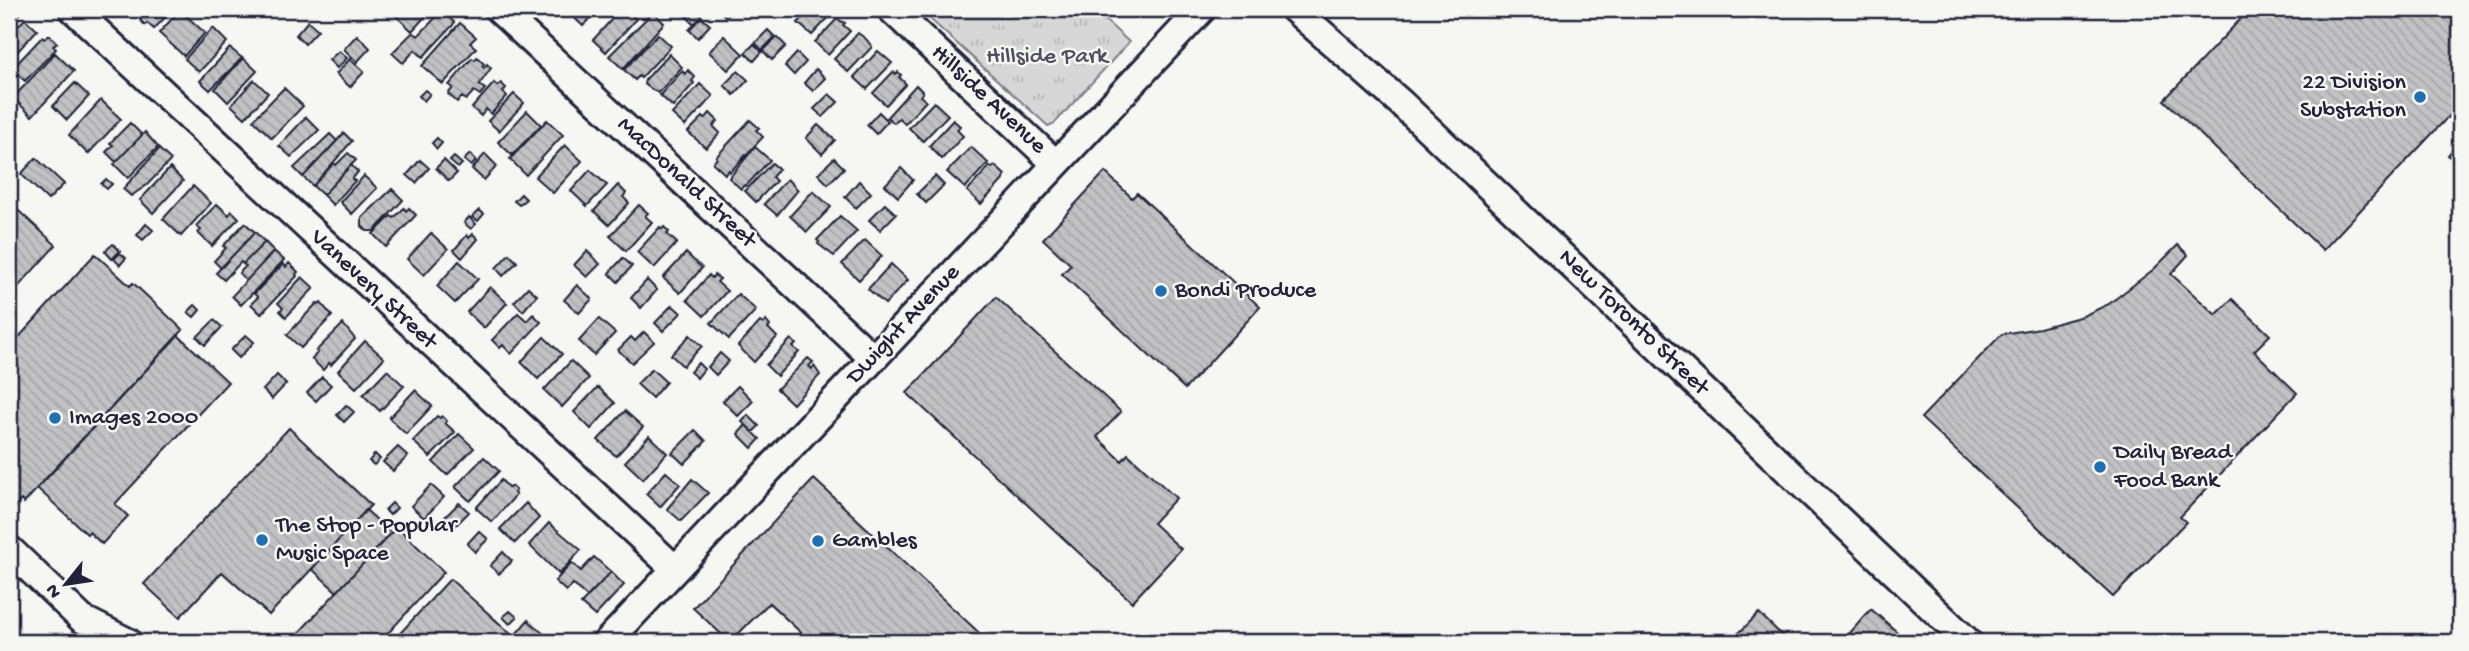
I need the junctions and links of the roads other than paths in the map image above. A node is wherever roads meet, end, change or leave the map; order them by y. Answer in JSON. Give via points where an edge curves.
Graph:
{"nodes":[{"id":1,"x":73,"y":9,"type":"edge"},
{"id":2,"x":498,"y":9,"type":"edge"},
{"id":3,"x":891,"y":9,"type":"edge"},
{"id":4,"x":1202,"y":9,"type":"edge"},
{"id":5,"x":1294,"y":9,"type":"edge"},
{"id":6,"x":1055,"y":163,"type":"junction"},
{"id":7,"x":873,"y":358,"type":"junction"},
{"id":8,"x":9,"y":549,"type":"edge"},
{"id":9,"x":675,"y":569,"type":"junction"},
{"id":10,"x":128,"y":642,"type":"edge"},
{"id":11,"x":607,"y":642,"type":"edge"},
{"id":12,"x":1968,"y":642,"type":"edge"}],
"edges":[{"from":1,"to":9,"type":"street","name":"Vanevery Street"},
{"from":2,"to":7,"type":"street","name":"MacDonald Street"},
{"from":3,"to":6,"type":"street","name":"Hillside Avenue"},
{"from":4,"to":6,"type":"street","name":"Dwight Avenue"},
{"from":5,"to":12,"type":"street","name":"New Toronto Street","via":[[1401,103]]},
{"from":6,"to":7,"type":"street","name":"Dwight Avenue"},
{"from":7,"to":9,"type":"street","name":"Dwight Avenue"},
{"from":8,"to":10,"type":"street","via":[[82,619]]},
{"from":9,"to":11,"type":"street","name":"Dwight Avenue"}]}
